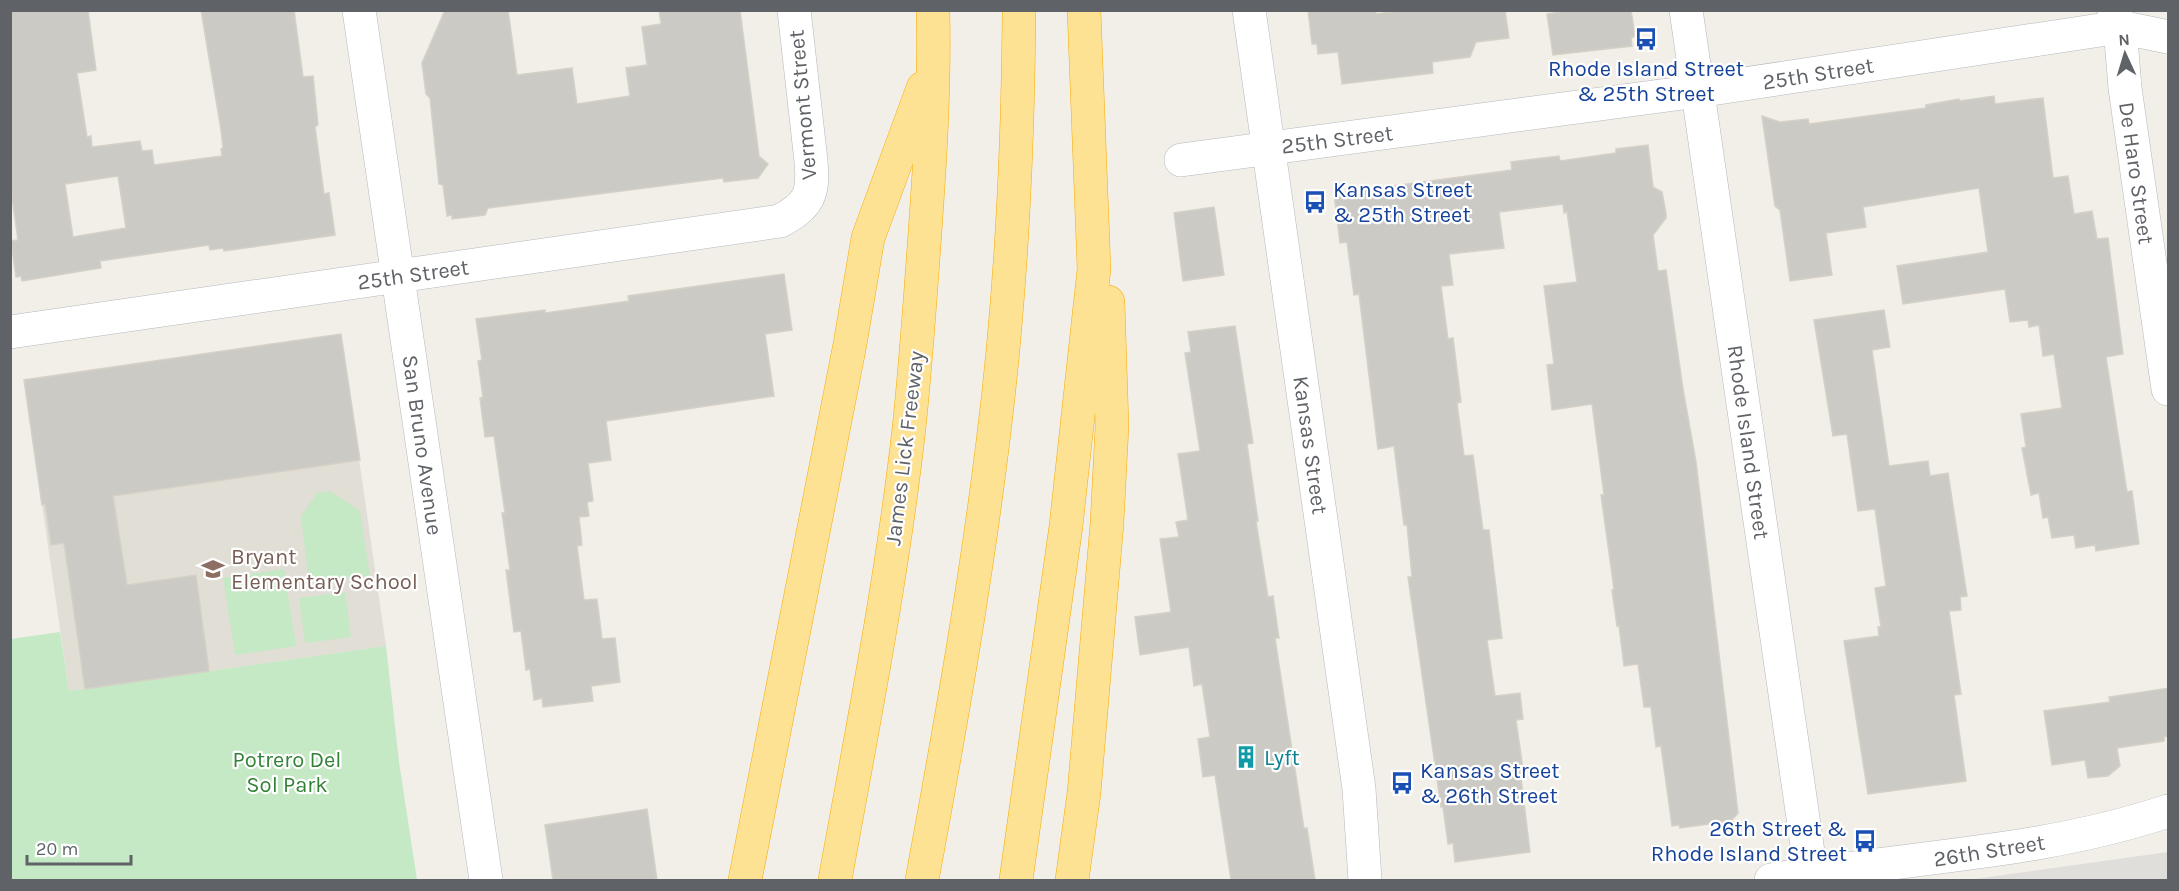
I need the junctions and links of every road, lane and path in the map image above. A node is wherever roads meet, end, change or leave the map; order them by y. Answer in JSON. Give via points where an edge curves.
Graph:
{"nodes":[{"id":1,"x":359,"y":10,"type":"edge"},
{"id":2,"x":794,"y":10,"type":"edge"},
{"id":3,"x":933,"y":10,"type":"edge"},
{"id":4,"x":1019,"y":10,"type":"edge"},
{"id":5,"x":1084,"y":10,"type":"edge"},
{"id":6,"x":1249,"y":10,"type":"edge"},
{"id":7,"x":1686,"y":10,"type":"edge"},
{"id":8,"x":2120,"y":16,"type":"edge"},
{"id":9,"x":2169,"y":36,"type":"edge"},
{"id":10,"x":934,"y":58,"type":"junction"},
{"id":11,"x":1698,"y":91,"type":"junction"},
{"id":12,"x":1089,"y":97,"type":"junction"},
{"id":13,"x":1270,"y":148,"type":"junction"},
{"id":14,"x":1181,"y":160,"type":"dead end"},
{"id":15,"x":808,"y":200,"type":"joint"},
{"id":16,"x":2156,"y":215,"type":"edge"},
{"id":17,"x":398,"y":276,"type":"junction"},
{"id":18,"x":10,"y":332,"type":"edge"},
{"id":19,"x":2169,"y":389,"type":"edge"},
{"id":20,"x":826,"y":468,"type":"junction"},
{"id":21,"x":2169,"y":812,"type":"edge"},
{"id":22,"x":1811,"y":873,"type":"junction"},
{"id":23,"x":486,"y":880,"type":"edge"},
{"id":24,"x":722,"y":880,"type":"edge"},
{"id":25,"x":745,"y":880,"type":"edge"},
{"id":26,"x":835,"y":880,"type":"edge"},
{"id":27,"x":922,"y":880,"type":"edge"},
{"id":28,"x":1016,"y":880,"type":"edge"},
{"id":29,"x":1072,"y":880,"type":"edge"},
{"id":30,"x":1365,"y":880,"type":"edge"},
{"id":31,"x":1771,"y":880,"type":"edge"}],
"edges":[{"from":1,"to":17,"type":"street","name":"San Bruno Avenue"},
{"from":2,"to":15,"type":"street","name":"Vermont Street","via":[[811,161]]},
{"from":3,"to":10,"type":"highway","name":"James Lick Freeway"},
{"from":4,"to":27,"type":"highway","via":[[1013,212],[994,438],[974,586]]},
{"from":5,"to":12,"type":"highway"},
{"from":6,"to":13,"type":"street","name":"Kansas Street"},
{"from":7,"to":11,"type":"street","name":"Rhode Island Street"},
{"from":8,"to":9,"type":"street","name":"25th Street"},
{"from":8,"to":11,"type":"street","name":"25th Street"},
{"from":8,"to":16,"type":"street","name":"De Haro Street","via":[[2125,88]]},
{"from":10,"to":20,"type":"highway","via":[[868,238]]},
{"from":10,"to":26,"type":"highway","name":"James Lick Freeway","via":[[926,226],[909,428],[881,620]]},
{"from":11,"to":13,"type":"street","name":"25th Street"},
{"from":11,"to":22,"type":"street","name":"Rhode Island Street"},
{"from":12,"to":28,"type":"highway","via":[[1094,269],[1067,514]]},
{"from":12,"to":29,"type":"highway","via":[[1107,275],[1112,426],[1099,627]]},
{"from":13,"to":14,"type":"street","name":"25th Street"},
{"from":13,"to":30,"type":"street","name":"Kansas Street","via":[[1359,789]]},
{"from":15,"to":17,"type":"street","name":"25th Street","via":[[780,221]]},
{"from":16,"to":19,"type":"street","name":"De Haro Street"},
{"from":17,"to":18,"type":"street","name":"25th Street"},
{"from":17,"to":23,"type":"street","name":"San Bruno Avenue"},
{"from":20,"to":24,"type":"highway","via":[[769,681]]},
{"from":20,"to":25,"type":"highway"},
{"from":21,"to":22,"type":"street","name":"26th Street","via":[[2067,838]]},
{"from":22,"to":31,"type":"street","name":"26th Street"}]}
